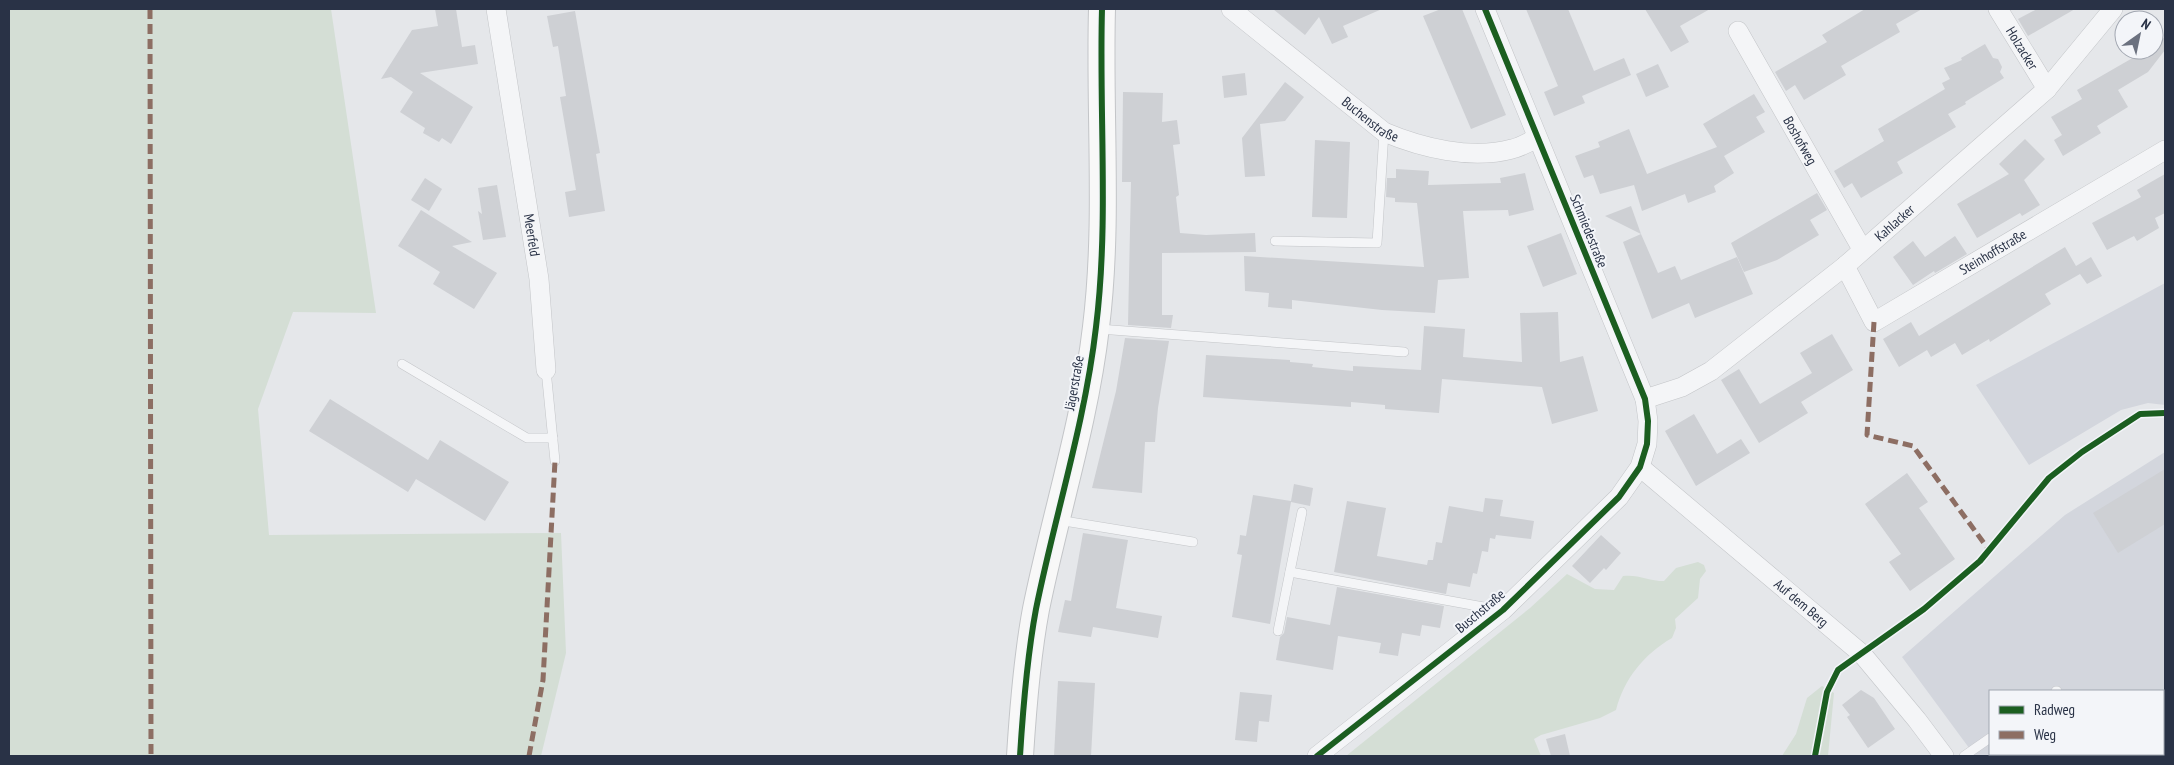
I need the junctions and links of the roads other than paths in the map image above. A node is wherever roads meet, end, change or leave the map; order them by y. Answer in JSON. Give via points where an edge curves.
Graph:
{"nodes":[{"id":1,"x":496,"y":9,"type":"edge"},
{"id":2,"x":1102,"y":9,"type":"edge"},
{"id":3,"x":1231,"y":9,"type":"edge"},
{"id":4,"x":1485,"y":9,"type":"edge"},
{"id":5,"x":1998,"y":9,"type":"edge"},
{"id":6,"x":2113,"y":9,"type":"edge"},
{"id":7,"x":1738,"y":31,"type":"dead end"},
{"id":8,"x":2047,"y":89,"type":"junction"},
{"id":9,"x":1384,"y":132,"type":"junction"},
{"id":10,"x":1537,"y":138,"type":"junction"},
{"id":11,"x":2165,"y":150,"type":"edge"},
{"id":12,"x":1275,"y":241,"type":"dead end"},
{"id":13,"x":1862,"y":249,"type":"junction"},
{"id":14,"x":1845,"y":266,"type":"junction"},
{"id":15,"x":1096,"y":328,"type":"junction"},
{"id":16,"x":1404,"y":352,"type":"dead end"},
{"id":17,"x":402,"y":364,"type":"dead end"},
{"id":18,"x":546,"y":370,"type":"joint"},
{"id":19,"x":1645,"y":398,"type":"junction"},
{"id":20,"x":553,"y":438,"type":"junction"},
{"id":21,"x":555,"y":462,"type":"dead end"},
{"id":22,"x":1640,"y":467,"type":"junction"},
{"id":23,"x":1302,"y":512,"type":"dead end"},
{"id":24,"x":1058,"y":520,"type":"junction"},
{"id":25,"x":1193,"y":542,"type":"dead end"},
{"id":26,"x":1290,"y":572,"type":"junction"},
{"id":27,"x":1503,"y":610,"type":"junction"},
{"id":28,"x":1278,"y":631,"type":"dead end"},
{"id":29,"x":1989,"y":739,"type":"edge"},
{"id":30,"x":1020,"y":756,"type":"edge"},
{"id":31,"x":1317,"y":756,"type":"edge"},
{"id":32,"x":1944,"y":756,"type":"edge"},
{"id":33,"x":1964,"y":756,"type":"edge"}],
"edges":[{"from":1,"to":18,"type":"street","name":"Meerfeld","via":[[539,279]]},
{"from":2,"to":15,"type":"street","name":"Jägerstraße","via":[[1102,273]]},
{"from":3,"to":9,"type":"street","name":"Buchenstraße"},
{"from":4,"to":10,"type":"street","name":"Schmiedestraße"},
{"from":5,"to":8,"type":"street","name":"Holzacker"},
{"from":6,"to":8,"type":"street","name":"Kahlacker"},
{"from":7,"to":13,"type":"street","name":"Boshofweg"},
{"from":8,"to":13,"type":"street","name":"Kahlacker"},
{"from":9,"to":10,"type":"street","name":"Buchenstraße","via":[[1410,143],[1480,153],[1513,149]]},
{"from":9,"to":12,"type":"lane","via":[[1377,243]]},
{"from":10,"to":19,"type":"street","name":"Schmiedestraße"},
{"from":11,"to":14,"type":"street","name":"Steinhoffstraße","via":[[1874,322]]},
{"from":13,"to":14,"type":"street","name":"Kahlacker"},
{"from":14,"to":19,"type":"street","name":"Kahlacker","via":[[1710,371],[1682,387]]},
{"from":15,"to":16,"type":"lane"},
{"from":15,"to":24,"type":"street","name":"Jägerstraße"},
{"from":17,"to":20,"type":"lane","via":[[527,438]]},
{"from":18,"to":20,"type":"lane","name":"Meerfeld"},
{"from":19,"to":22,"type":"street","name":"Schmiedestraße","via":[[1647,444]]},
{"from":20,"to":21,"type":"lane","name":"Meerfeld"},
{"from":22,"to":27,"type":"street","name":"Buschstraße","via":[[1619,497]]},
{"from":22,"to":32,"type":"street","name":"Auf dem Berg","via":[[1862,654]]},
{"from":23,"to":26,"type":"lane"},
{"from":24,"to":25,"type":"lane"},
{"from":24,"to":30,"type":"street","name":"Jägerstraße","via":[[1036,610],[1022,713]]},
{"from":26,"to":27,"type":"lane"},
{"from":26,"to":28,"type":"lane"},
{"from":27,"to":31,"type":"street","name":"Buschstraße"},
{"from":29,"to":33,"type":"lane"}]}
